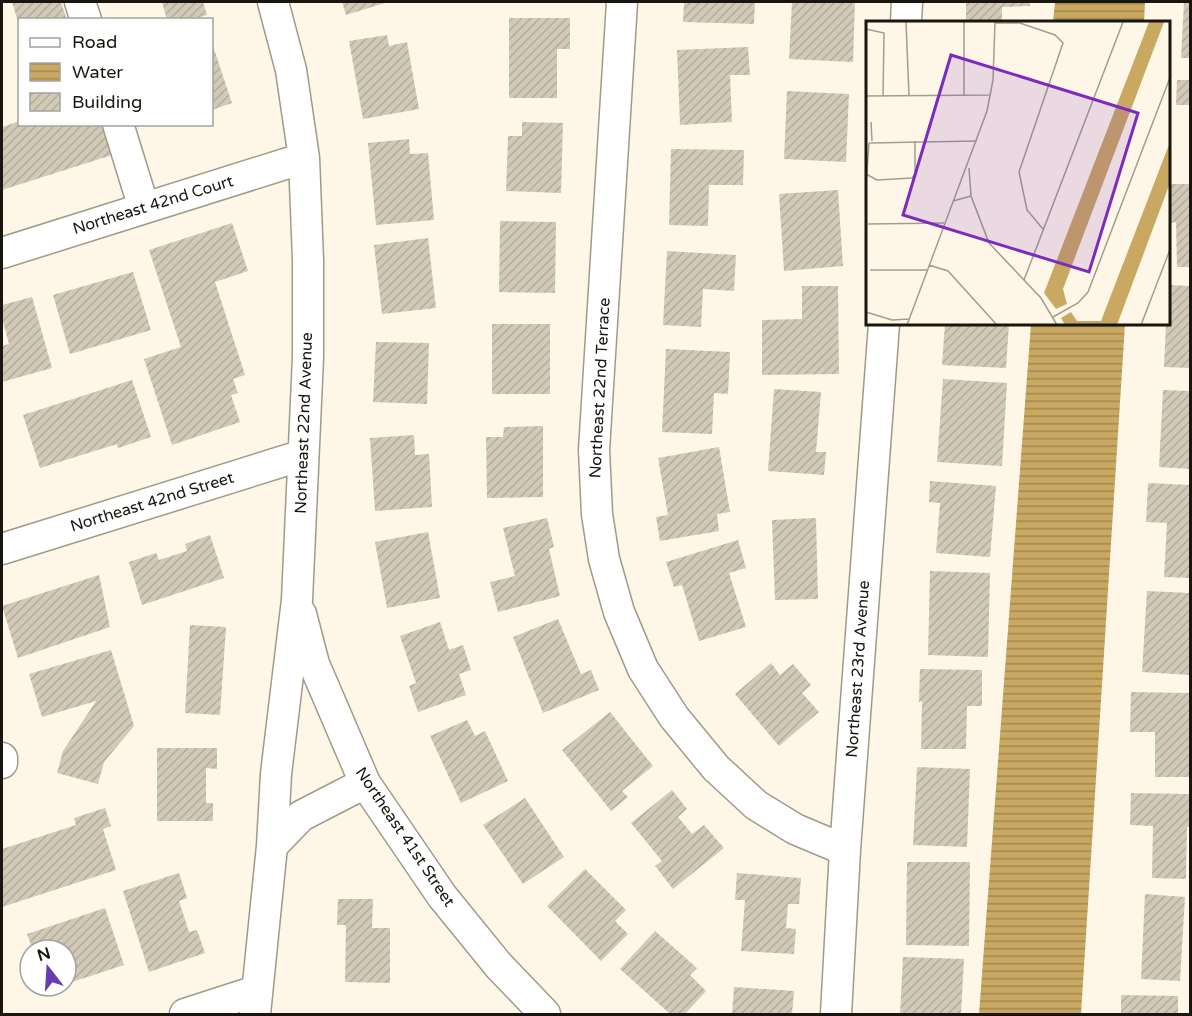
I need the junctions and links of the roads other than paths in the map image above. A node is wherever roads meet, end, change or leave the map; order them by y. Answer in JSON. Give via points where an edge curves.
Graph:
{"nodes":[{"id":1,"x":80,"y":2,"type":"edge"},
{"id":2,"x":273,"y":2,"type":"edge"},
{"id":3,"x":622,"y":2,"type":"edge"},
{"id":4,"x":907,"y":2,"type":"edge"},
{"id":5,"x":85,"y":18,"type":"edge"},
{"id":6,"x":906,"y":21,"type":"edge"},
{"id":7,"x":119,"y":126,"type":"edge"},
{"id":8,"x":304,"y":158,"type":"junction"},
{"id":9,"x":144,"y":208,"type":"junction"},
{"id":10,"x":2,"y":253,"type":"edge"},
{"id":11,"x":884,"y":326,"type":"edge"},
{"id":12,"x":303,"y":455,"type":"junction"},
{"id":13,"x":2,"y":549,"type":"edge"},
{"id":14,"x":297,"y":600,"type":"junction"},
{"id":15,"x":365,"y":783,"type":"junction"},
{"id":16,"x":272,"y":846,"type":"junction"},
{"id":17,"x":845,"y":850,"type":"junction"},
{"id":18,"x":255,"y":1003,"type":"edge"},
{"id":19,"x":185,"y":1014,"type":"edge"},
{"id":20,"x":545,"y":1014,"type":"edge"},
{"id":21,"x":836,"y":1014,"type":"edge"}],
"edges":[{"from":1,"to":5,"type":"street"},
{"from":2,"to":8,"type":"street","name":"Northeast 22nd Avenue","via":[[291,70]]},
{"from":3,"to":17,"type":"street","name":"Northeast 22nd Terrace","via":[[594,450],[604,559],[619,612],[643,669],[674,717],[716,768],[756,805],[795,829]]},
{"from":4,"to":6,"type":"street"},
{"from":7,"to":9,"type":"street"},
{"from":8,"to":9,"type":"street","name":"Northeast 42nd Court"},
{"from":8,"to":12,"type":"street","name":"Northeast 22nd Avenue","via":[[308,357]]},
{"from":9,"to":10,"type":"street","name":"Northeast 42nd Court"},
{"from":11,"to":17,"type":"street","name":"Northeast 23rd Avenue"},
{"from":12,"to":13,"type":"street","name":"Northeast 42nd Street"},
{"from":12,"to":14,"type":"street","name":"Northeast 22nd Avenue"},
{"from":14,"to":15,"type":"street","name":"Northeast 41st Street","via":[[314,664]]},
{"from":14,"to":16,"type":"street","name":"Northeast 22nd Avenue","via":[[276,774]]},
{"from":15,"to":16,"type":"street","via":[[301,816]]},
{"from":15,"to":20,"type":"street","name":"Northeast 41st Street","via":[[442,896],[499,966]]},
{"from":16,"to":18,"type":"street","name":"Northeast 22nd Avenue"},
{"from":17,"to":21,"type":"street","name":"Northeast 23rd Avenue"},
{"from":18,"to":19,"type":"street"}]}
